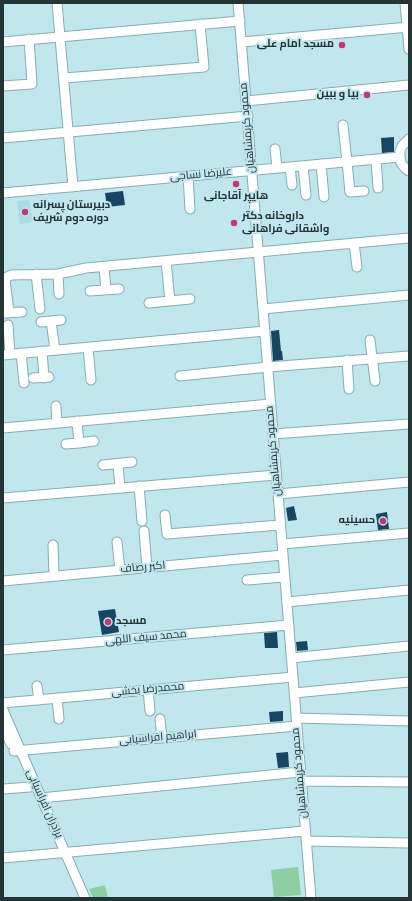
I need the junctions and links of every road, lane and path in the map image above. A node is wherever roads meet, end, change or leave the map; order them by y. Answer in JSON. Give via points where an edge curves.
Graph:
{"nodes":[{"id":1,"x":57,"y":3,"type":"edge"},
{"id":2,"x":238,"y":3,"type":"edge"},
{"id":3,"x":405,"y":3,"type":"edge"},
{"id":4,"x":240,"y":21,"type":"junction"},
{"id":5,"x":200,"y":24,"type":"junction"},
{"id":6,"x":408,"y":27,"type":"edge"},
{"id":7,"x":60,"y":37,"type":"junction"},
{"id":8,"x":29,"y":40,"type":"junction"},
{"id":9,"x":3,"y":42,"type":"edge"},
{"id":10,"x":242,"y":42,"type":"junction"},
{"id":11,"x":409,"y":49,"type":"edge"},
{"id":12,"x":64,"y":78,"type":"junction"},
{"id":13,"x":409,"y":85,"type":"edge"},
{"id":14,"x":3,"y":86,"type":"edge"},
{"id":15,"x":246,"y":101,"type":"junction"},
{"id":16,"x":248,"y":116,"type":"junction"},
{"id":17,"x":343,"y":125,"type":"dead end"},
{"id":18,"x":68,"y":132,"type":"junction"},
{"id":19,"x":3,"y":138,"type":"edge"},
{"id":20,"x":409,"y":139,"type":"edge"},
{"id":21,"x":275,"y":149,"type":"dead end"},
{"id":22,"x":400,"y":157,"type":"junction"},
{"id":23,"x":376,"y":160,"type":"junction"},
{"id":24,"x":347,"y":162,"type":"junction"},
{"id":25,"x":321,"y":164,"type":"junction"},
{"id":26,"x":304,"y":166,"type":"junction"},
{"id":27,"x":290,"y":167,"type":"junction"},
{"id":28,"x":277,"y":168,"type":"junction"},
{"id":29,"x":252,"y":171,"type":"junction"},
{"id":30,"x":409,"y":171,"type":"edge"},
{"id":31,"x":188,"y":176,"type":"junction"},
{"id":32,"x":292,"y":185,"type":"dead end"},
{"id":33,"x":73,"y":187,"type":"junction"},
{"id":34,"x":378,"y":188,"type":"dead end"},
{"id":35,"x":364,"y":190,"type":"dead end"},
{"id":36,"x":3,"y":193,"type":"edge"},
{"id":37,"x":306,"y":195,"type":"dead end"},
{"id":38,"x":324,"y":197,"type":"dead end"},
{"id":39,"x":190,"y":209,"type":"dead end"},
{"id":40,"x":409,"y":238,"type":"edge"},
{"id":41,"x":354,"y":243,"type":"junction"},
{"id":42,"x":258,"y":252,"type":"junction"},
{"id":43,"x":166,"y":261,"type":"junction"},
{"id":44,"x":104,"y":267,"type":"junction"},
{"id":45,"x":357,"y":268,"type":"dead end"},
{"id":46,"x":36,"y":274,"type":"junction"},
{"id":47,"x":58,"y":274,"type":"junction"},
{"id":48,"x":4,"y":279,"type":"edge"},
{"id":49,"x":119,"y":289,"type":"dead end"},
{"id":50,"x":106,"y":290,"type":"junction"},
{"id":51,"x":90,"y":291,"type":"dead end"},
{"id":52,"x":59,"y":294,"type":"dead end"},
{"id":53,"x":409,"y":295,"type":"edge"},
{"id":54,"x":190,"y":299,"type":"dead end"},
{"id":55,"x":170,"y":301,"type":"junction"},
{"id":56,"x":149,"y":303,"type":"dead end"},
{"id":57,"x":263,"y":308,"type":"junction"},
{"id":58,"x":40,"y":309,"type":"dead end"},
{"id":59,"x":22,"y":312,"type":"dead end"},
{"id":60,"x":6,"y":313,"type":"edge"},
{"id":61,"x":40,"y":322,"type":"dead end"},
{"id":62,"x":8,"y":325,"type":"dead end"},
{"id":63,"x":265,"y":331,"type":"junction"},
{"id":64,"x":370,"y":340,"type":"dead end"},
{"id":65,"x":88,"y":348,"type":"junction"},
{"id":66,"x":55,"y":350,"type":"junction"},
{"id":67,"x":42,"y":351,"type":"junction"},
{"id":68,"x":21,"y":353,"type":"junction"},
{"id":69,"x":7,"y":354,"type":"edge"},
{"id":70,"x":409,"y":356,"type":"edge"},
{"id":71,"x":373,"y":359,"type":"junction"},
{"id":72,"x":347,"y":360,"type":"junction"},
{"id":73,"x":268,"y":367,"type":"junction"},
{"id":74,"x":180,"y":376,"type":"dead end"},
{"id":75,"x":33,"y":378,"type":"dead end"},
{"id":76,"x":91,"y":380,"type":"dead end"},
{"id":77,"x":374,"y":381,"type":"dead end"},
{"id":78,"x":24,"y":383,"type":"dead end"},
{"id":79,"x":349,"y":389,"type":"dead end"},
{"id":80,"x":271,"y":404,"type":"junction"},
{"id":81,"x":56,"y":406,"type":"dead end"},
{"id":82,"x":77,"y":421,"type":"junction"},
{"id":83,"x":57,"y":423,"type":"junction"},
{"id":84,"x":409,"y":424,"type":"edge"},
{"id":85,"x":3,"y":428,"type":"edge"},
{"id":86,"x":273,"y":434,"type":"junction"},
{"id":87,"x":94,"y":441,"type":"dead end"},
{"id":88,"x":79,"y":443,"type":"junction"},
{"id":89,"x":66,"y":444,"type":"dead end"},
{"id":90,"x":132,"y":462,"type":"dead end"},
{"id":91,"x":118,"y":464,"type":"junction"},
{"id":92,"x":103,"y":465,"type":"dead end"},
{"id":93,"x":276,"y":475,"type":"junction"},
{"id":94,"x":409,"y":482,"type":"edge"},
{"id":95,"x":139,"y":486,"type":"junction"},
{"id":96,"x":120,"y":488,"type":"junction"},
{"id":97,"x":278,"y":494,"type":"junction"},
{"id":98,"x":3,"y":498,"type":"edge"},
{"id":99,"x":165,"y":516,"type":"dead end"},
{"id":100,"x":142,"y":521,"type":"dead end"},
{"id":101,"x":280,"y":525,"type":"junction"},
{"id":102,"x":144,"y":531,"type":"dead end"},
{"id":103,"x":409,"y":534,"type":"edge"},
{"id":104,"x":117,"y":542,"type":"dead end"},
{"id":105,"x":282,"y":544,"type":"junction"},
{"id":106,"x":53,"y":545,"type":"dead end"},
{"id":107,"x":283,"y":555,"type":"junction"},
{"id":108,"x":146,"y":568,"type":"junction"},
{"id":109,"x":120,"y":570,"type":"junction"},
{"id":110,"x":54,"y":576,"type":"junction"},
{"id":111,"x":284,"y":577,"type":"junction"},
{"id":112,"x":247,"y":580,"type":"dead end"},
{"id":113,"x":3,"y":581,"type":"edge"},
{"id":114,"x":409,"y":590,"type":"edge"},
{"id":115,"x":287,"y":602,"type":"junction"},
{"id":116,"x":289,"y":626,"type":"junction"},
{"id":117,"x":409,"y":646,"type":"edge"},
{"id":118,"x":3,"y":650,"type":"edge"},
{"id":119,"x":291,"y":658,"type":"junction"},
{"id":120,"x":293,"y":677,"type":"junction"},
{"id":121,"x":409,"y":682,"type":"edge"},
{"id":122,"x":37,"y":686,"type":"dead end"},
{"id":123,"x":148,"y":690,"type":"junction"},
{"id":124,"x":294,"y":693,"type":"junction"},
{"id":125,"x":56,"y":698,"type":"junction"},
{"id":126,"x":39,"y":700,"type":"junction"},
{"id":127,"x":3,"y":703,"type":"edge"},
{"id":128,"x":3,"y":710,"type":"edge"},
{"id":129,"x":150,"y":711,"type":"dead end"},
{"id":130,"x":160,"y":718,"type":"dead end"},
{"id":131,"x":59,"y":719,"type":"dead end"},
{"id":132,"x":409,"y":721,"type":"edge"},
{"id":133,"x":296,"y":722,"type":"junction"},
{"id":134,"x":4,"y":723,"type":"edge"},
{"id":135,"x":162,"y":738,"type":"junction"},
{"id":136,"x":17,"y":751,"type":"junction"},
{"id":137,"x":301,"y":776,"type":"junction"},
{"id":138,"x":409,"y":782,"type":"edge"},
{"id":139,"x":30,"y":787,"type":"junction"},
{"id":140,"x":3,"y":789,"type":"edge"},
{"id":141,"x":41,"y":798,"type":"junction"},
{"id":142,"x":305,"y":831,"type":"junction"},
{"id":143,"x":306,"y":841,"type":"junction"},
{"id":144,"x":409,"y":843,"type":"edge"},
{"id":145,"x":62,"y":853,"type":"junction"},
{"id":146,"x":3,"y":858,"type":"edge"},
{"id":147,"x":78,"y":898,"type":"edge"},
{"id":148,"x":85,"y":898,"type":"edge"},
{"id":149,"x":311,"y":898,"type":"edge"}],
"edges":[{"from":1,"to":7,"type":"street"},
{"from":2,"to":4,"type":"street","name":"محمود کریمشاهیان"},
{"from":3,"to":6,"type":"street"},
{"from":4,"to":5,"type":"street"},
{"from":4,"to":10,"type":"street","name":"محمود کریمشاهیان"},
{"from":5,"to":7,"type":"street"},
{"from":5,"to":12,"type":"street","via":[[204,67]]},
{"from":6,"to":10,"type":"street"},
{"from":6,"to":11,"type":"street"},
{"from":7,"to":8,"type":"street"},
{"from":7,"to":12,"type":"street"},
{"from":8,"to":9,"type":"street"},
{"from":8,"to":14,"type":"street","via":[[32,84]]},
{"from":10,"to":15,"type":"street","name":"محمود کریمشاهیان"},
{"from":12,"to":18,"type":"street"},
{"from":13,"to":15,"type":"street"},
{"from":15,"to":16,"type":"street","name":"محمود کریمشاهیان"},
{"from":16,"to":18,"type":"street"},
{"from":16,"to":29,"type":"street","name":"محمود کریمشاهیان"},
{"from":17,"to":24,"type":"street"},
{"from":18,"to":19,"type":"street"},
{"from":18,"to":33,"type":"street"},
{"from":20,"to":22,"type":"street","via":[[402,146]]},
{"from":21,"to":28,"type":"street"},
{"from":22,"to":23,"type":"street","name":"علیرضا نساجی"},
{"from":22,"to":30,"type":"street","via":[[401,163]]},
{"from":23,"to":24,"type":"street","name":"علیرضا نساجی"},
{"from":23,"to":34,"type":"street"},
{"from":24,"to":25,"type":"street","name":"علیرضا نساجی"},
{"from":24,"to":35,"type":"street","via":[[350,192]]},
{"from":25,"to":26,"type":"street","name":"علیرضا نساجی"},
{"from":25,"to":38,"type":"street"},
{"from":26,"to":27,"type":"street","name":"علیرضا نساجی"},
{"from":26,"to":37,"type":"street"},
{"from":27,"to":28,"type":"street","name":"علیرضا نساجی"},
{"from":27,"to":32,"type":"street"},
{"from":28,"to":29,"type":"street","name":"علیرضا نساجی"},
{"from":29,"to":31,"type":"street","name":"علیرضا نساجی"},
{"from":29,"to":42,"type":"street","name":"محمود کریمشاهیان"},
{"from":31,"to":33,"type":"street","name":"علیرضا نساجی"},
{"from":31,"to":39,"type":"street"},
{"from":33,"to":36,"type":"street","name":"علیرضا نساجی"},
{"from":40,"to":41,"type":"street"},
{"from":41,"to":42,"type":"street"},
{"from":41,"to":45,"type":"street"},
{"from":42,"to":43,"type":"street"},
{"from":42,"to":57,"type":"street","name":"محمود کریمشاهیان"},
{"from":43,"to":44,"type":"street"},
{"from":43,"to":55,"type":"street"},
{"from":44,"to":47,"type":"street"},
{"from":44,"to":50,"type":"street"},
{"from":46,"to":47,"type":"street"},
{"from":46,"to":48,"type":"street","via":[[12,275]]},
{"from":46,"to":58,"type":"street"},
{"from":47,"to":52,"type":"street"},
{"from":48,"to":60,"type":"street"},
{"from":49,"to":50,"type":"street"},
{"from":50,"to":51,"type":"street"},
{"from":53,"to":57,"type":"street"},
{"from":54,"to":55,"type":"street"},
{"from":55,"to":56,"type":"street"},
{"from":57,"to":63,"type":"street","name":"محمود کریمشاهیان"},
{"from":59,"to":60,"type":"street"},
{"from":61,"to":66,"type":"street","via":[[56,321]]},
{"from":62,"to":69,"type":"street"},
{"from":63,"to":65,"type":"street"},
{"from":63,"to":73,"type":"street","name":"محمود کریمشاهیان"},
{"from":64,"to":71,"type":"street"},
{"from":65,"to":66,"type":"street"},
{"from":65,"to":76,"type":"street"},
{"from":66,"to":67,"type":"street"},
{"from":67,"to":68,"type":"street"},
{"from":67,"to":75,"type":"street","via":[[46,378]]},
{"from":68,"to":69,"type":"street"},
{"from":68,"to":78,"type":"street"},
{"from":70,"to":71,"type":"street"},
{"from":71,"to":72,"type":"street"},
{"from":71,"to":77,"type":"street"},
{"from":72,"to":73,"type":"street"},
{"from":72,"to":79,"type":"street"},
{"from":73,"to":74,"type":"street"},
{"from":73,"to":80,"type":"street","name":"محمود کریمشاهیان"},
{"from":80,"to":82,"type":"street"},
{"from":80,"to":86,"type":"street","name":"محمود کریمشاهیان"},
{"from":81,"to":83,"type":"street"},
{"from":82,"to":83,"type":"street"},
{"from":82,"to":88,"type":"street"},
{"from":83,"to":85,"type":"street"},
{"from":84,"to":86,"type":"street"},
{"from":86,"to":93,"type":"street","name":"محمود کریمشاهیان"},
{"from":87,"to":88,"type":"street"},
{"from":88,"to":89,"type":"street"},
{"from":90,"to":91,"type":"street"},
{"from":91,"to":92,"type":"street"},
{"from":91,"to":96,"type":"street"},
{"from":93,"to":95,"type":"street"},
{"from":93,"to":97,"type":"street","name":"محمود کریمشاهیان"},
{"from":94,"to":97,"type":"street"},
{"from":95,"to":96,"type":"street"},
{"from":95,"to":100,"type":"street"},
{"from":96,"to":98,"type":"street"},
{"from":97,"to":101,"type":"street","name":"محمود کریمشاهیان"},
{"from":99,"to":101,"type":"street","via":[[167,534]]},
{"from":101,"to":105,"type":"street","name":"محمود کریمشاهیان"},
{"from":102,"to":108,"type":"street"},
{"from":103,"to":105,"type":"street"},
{"from":104,"to":109,"type":"street"},
{"from":105,"to":107,"type":"street","name":"محمود کریمشاهیان"},
{"from":106,"to":110,"type":"street"},
{"from":107,"to":108,"type":"street","name":"اکبر رصاف"},
{"from":107,"to":111,"type":"street","name":"محمود کریمشاهیان"},
{"from":108,"to":109,"type":"street","name":"اکبر رصاف"},
{"from":109,"to":110,"type":"street","name":"اکبر رصاف"},
{"from":110,"to":113,"type":"street","name":"اکبر رصاف"},
{"from":111,"to":112,"type":"street"},
{"from":111,"to":115,"type":"street","name":"محمود کریمشاهیان"},
{"from":114,"to":115,"type":"street"},
{"from":115,"to":116,"type":"street","name":"محمود کریمشاهیان"},
{"from":116,"to":118,"type":"street","name":"محمد سیف اللهی"},
{"from":116,"to":119,"type":"street","name":"محمود کریمشاهیان"},
{"from":117,"to":119,"type":"street"},
{"from":119,"to":120,"type":"street","name":"محمود کریمشاهیان"},
{"from":120,"to":123,"type":"street","name":"محمدرضا بخشی"},
{"from":120,"to":124,"type":"street","name":"محمود کریمشاهیان"},
{"from":121,"to":124,"type":"street"},
{"from":122,"to":126,"type":"street"},
{"from":123,"to":125,"type":"street","name":"محمدرضا بخشی"},
{"from":123,"to":129,"type":"street"},
{"from":124,"to":133,"type":"street","name":"محمود کریمشاهیان"},
{"from":125,"to":126,"type":"street","name":"محمدرضا بخشی"},
{"from":125,"to":131,"type":"street"},
{"from":126,"to":127,"type":"street","name":"محمدرضا بخشی"},
{"from":128,"to":134,"type":"street","name":"برادران افراسیابی"},
{"from":130,"to":135,"type":"street"},
{"from":132,"to":133,"type":"street","name":"ابراهیم افراسیابی"},
{"from":133,"to":135,"type":"street","name":"ابراهیم افراسیابی"},
{"from":133,"to":137,"type":"street","name":"محمود کریمشاهیان"},
{"from":134,"to":136,"type":"street","name":"برادران افراسیابی"},
{"from":135,"to":136,"type":"street","name":"ابراهیم افراسیابی"},
{"from":136,"to":139,"type":"street","name":"برادران افراسیابی"},
{"from":136,"to":141,"type":"street","name":"برادران افراسیابی"},
{"from":137,"to":138,"type":"street"},
{"from":137,"to":141,"type":"street"},
{"from":137,"to":142,"type":"street","name":"محمود کریمشاهیان"},
{"from":139,"to":140,"type":"street"},
{"from":139,"to":145,"type":"street","name":"برادران افراسیابی"},
{"from":141,"to":145,"type":"street","name":"برادران افراسیابی"},
{"from":142,"to":143,"type":"street","name":"محمود کریمشاهیان"},
{"from":142,"to":145,"type":"street"},
{"from":143,"to":144,"type":"street"},
{"from":143,"to":149,"type":"street","name":"محمود کریمشاهیان"},
{"from":145,"to":146,"type":"street"},
{"from":145,"to":147,"type":"street","name":"برادران افراسیابی"},
{"from":145,"to":148,"type":"street","name":"برادران افراسیابی"}]}
